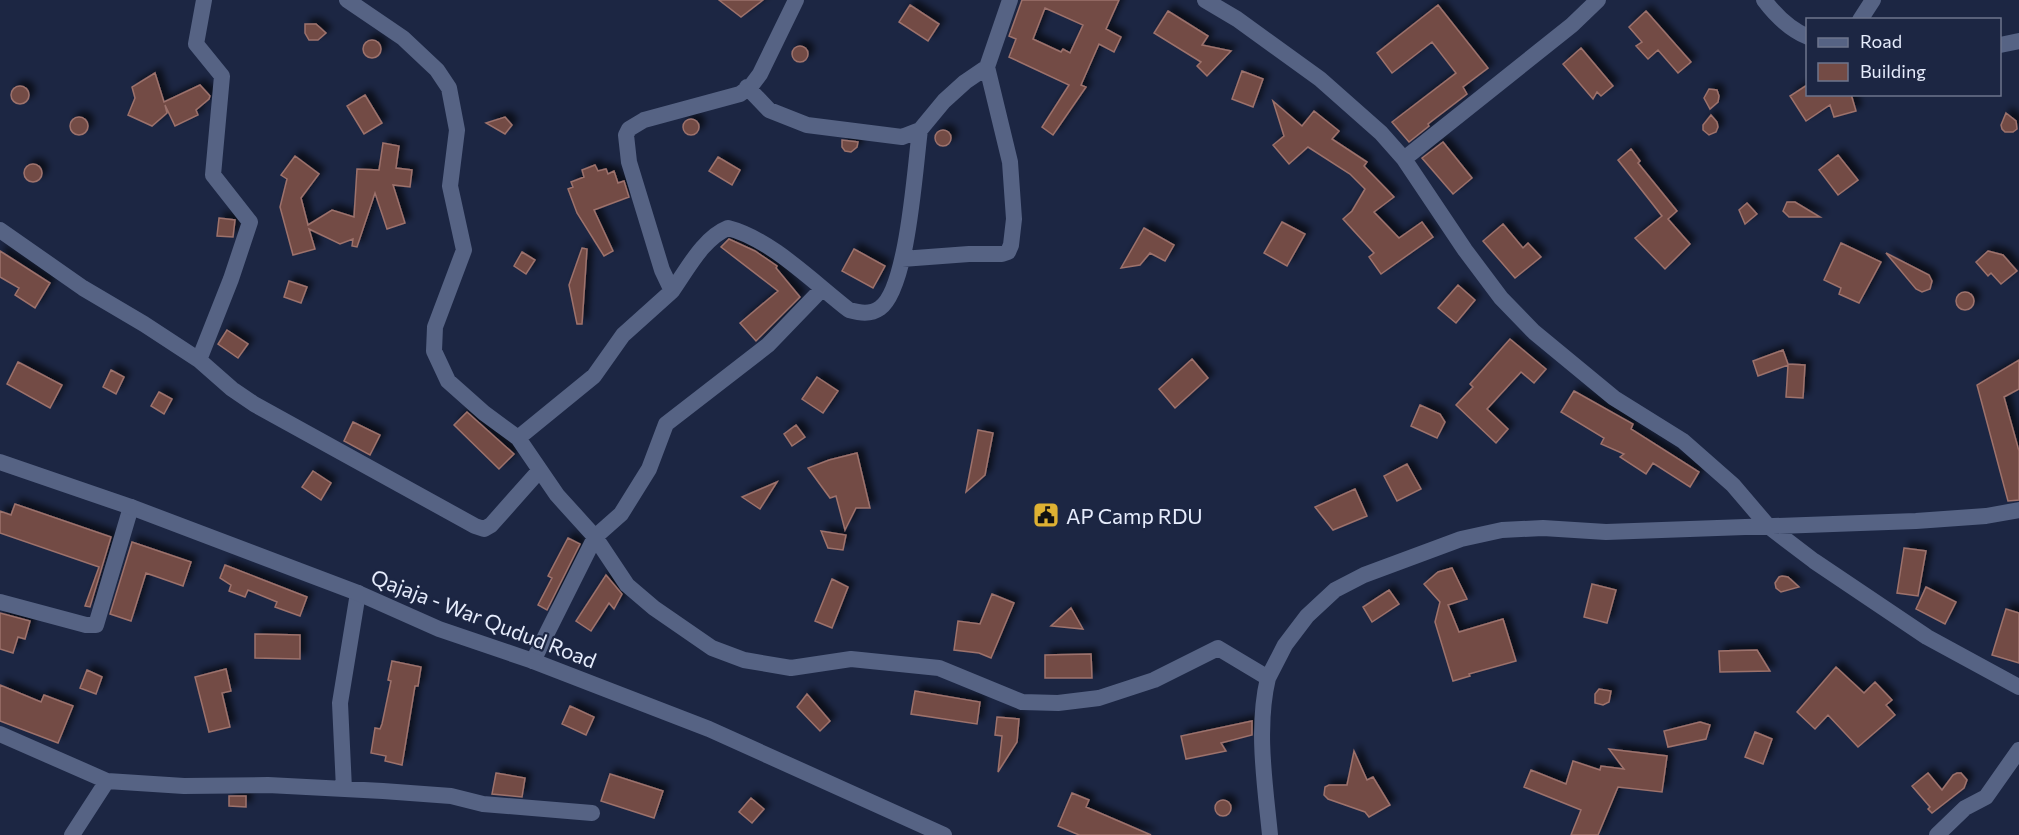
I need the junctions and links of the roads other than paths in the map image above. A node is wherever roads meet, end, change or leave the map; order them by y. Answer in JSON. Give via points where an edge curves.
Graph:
{"nodes":[{"id":1,"x":204,"y":0,"type":"edge"},
{"id":2,"x":347,"y":0,"type":"edge"},
{"id":3,"x":796,"y":0,"type":"edge"},
{"id":4,"x":1010,"y":0,"type":"edge"},
{"id":5,"x":1205,"y":0,"type":"edge"},
{"id":6,"x":1598,"y":0,"type":"edge"},
{"id":7,"x":1764,"y":0,"type":"edge"},
{"id":8,"x":1873,"y":0,"type":"edge"},
{"id":9,"x":1861,"y":18,"type":"edge"},
{"id":10,"x":1806,"y":36,"type":"edge"},
{"id":11,"x":2019,"y":41,"type":"edge"},
{"id":12,"x":2001,"y":45,"type":"edge"},
{"id":13,"x":987,"y":67,"type":"junction"},
{"id":14,"x":747,"y":87,"type":"junction"},
{"id":15,"x":920,"y":130,"type":"junction"},
{"id":16,"x":1404,"y":159,"type":"junction"},
{"id":17,"x":0,"y":230,"type":"edge"},
{"id":18,"x":902,"y":259,"type":"junction"},
{"id":19,"x":822,"y":289,"type":"junction"},
{"id":20,"x":672,"y":291,"type":"junction"},
{"id":21,"x":199,"y":360,"type":"junction"},
{"id":22,"x":518,"y":438,"type":"junction"},
{"id":23,"x":0,"y":462,"type":"edge"},
{"id":24,"x":539,"y":471,"type":"junction"},
{"id":25,"x":131,"y":507,"type":"junction"},
{"id":26,"x":2019,"y":510,"type":"edge"},
{"id":27,"x":1768,"y":526,"type":"junction"},
{"id":28,"x":595,"y":537,"type":"junction"},
{"id":29,"x":358,"y":593,"type":"junction"},
{"id":30,"x":0,"y":602,"type":"edge"},
{"id":31,"x":533,"y":662,"type":"junction"},
{"id":32,"x":1268,"y":678,"type":"junction"},
{"id":33,"x":2019,"y":687,"type":"edge"},
{"id":34,"x":0,"y":734,"type":"edge"},
{"id":35,"x":2019,"y":750,"type":"edge"},
{"id":36,"x":107,"y":781,"type":"junction"},
{"id":37,"x":344,"y":789,"type":"junction"},
{"id":38,"x":592,"y":813,"type":"dead end"},
{"id":39,"x":72,"y":835,"type":"edge"},
{"id":40,"x":944,"y":835,"type":"edge"},
{"id":41,"x":1270,"y":835,"type":"edge"},
{"id":42,"x":1937,"y":835,"type":"edge"}],
"edges":[{"from":1,"to":21,"type":"street","via":[[196,44],[222,76],[213,175],[250,222]]},
{"from":2,"to":22,"type":"street","via":[[412,46],[449,88],[457,130],[450,186],[464,250],[435,327],[434,351],[448,381]]},
{"from":3,"to":14,"type":"street","via":[[760,74]]},
{"from":4,"to":13,"type":"street"},
{"from":5,"to":16,"type":"street","via":[[1320,79]]},
{"from":6,"to":16,"type":"street"},
{"from":7,"to":10,"type":"street","via":[[1777,16]]},
{"from":8,"to":9,"type":"street"},
{"from":11,"to":12,"type":"street"},
{"from":13,"to":15,"type":"street","via":[[944,101]]},
{"from":13,"to":18,"type":"street","via":[[1010,162],[1014,219],[1008,252]]},
{"from":14,"to":15,"type":"street","via":[[769,110],[807,125],[902,137]]},
{"from":14,"to":20,"type":"street","via":[[740,94],[645,120],[626,135],[629,162]]},
{"from":15,"to":18,"type":"street"},
{"from":16,"to":27,"type":"street","via":[[1501,298],[1534,332],[1614,398],[1683,441],[1733,485]]},
{"from":17,"to":21,"type":"street","via":[[83,288]]},
{"from":18,"to":19,"type":"street","via":[[890,297],[869,313],[849,310]]},
{"from":19,"to":20,"type":"street","via":[[789,261],[728,228],[703,248]]},
{"from":19,"to":28,"type":"street","via":[[768,345],[666,424],[649,469],[635,492],[621,514]]},
{"from":20,"to":22,"type":"street","via":[[623,335],[594,376]]},
{"from":21,"to":24,"type":"street","via":[[254,404],[484,529]]},
{"from":22,"to":24,"type":"street"},
{"from":23,"to":25,"type":"street","name":"Qajaja - War Qudud Road"},
{"from":24,"to":28,"type":"street"},
{"from":25,"to":29,"type":"street","name":"Qajaja - War Qudud Road"},
{"from":25,"to":30,"type":"street","via":[[96,625]]},
{"from":26,"to":27,"type":"street","via":[[1916,521]]},
{"from":27,"to":32,"type":"street","via":[[1606,532],[1513,529],[1461,539],[1364,575],[1335,590],[1307,616],[1285,645]]},
{"from":27,"to":33,"type":"street","via":[[1927,638]]},
{"from":28,"to":31,"type":"street"},
{"from":28,"to":32,"type":"street","via":[[627,585],[654,608],[712,648],[744,660],[791,668],[851,659],[939,668],[1031,703],[1099,698],[1154,680],[1218,648]]},
{"from":29,"to":31,"type":"street","name":"Qajaja - War Qudud Road","via":[[439,629]]},
{"from":29,"to":37,"type":"street","via":[[340,703]]},
{"from":31,"to":40,"type":"street","name":"Qajaja - War Qudud Road","via":[[708,729]]},
{"from":32,"to":41,"type":"street","via":[[1263,698],[1263,771]]},
{"from":34,"to":36,"type":"street"},
{"from":35,"to":42,"type":"street","via":[[1986,797],[1965,808]]},
{"from":36,"to":37,"type":"street"},
{"from":36,"to":39,"type":"street"},
{"from":37,"to":38,"type":"street","via":[[451,796],[483,804]]}]}
